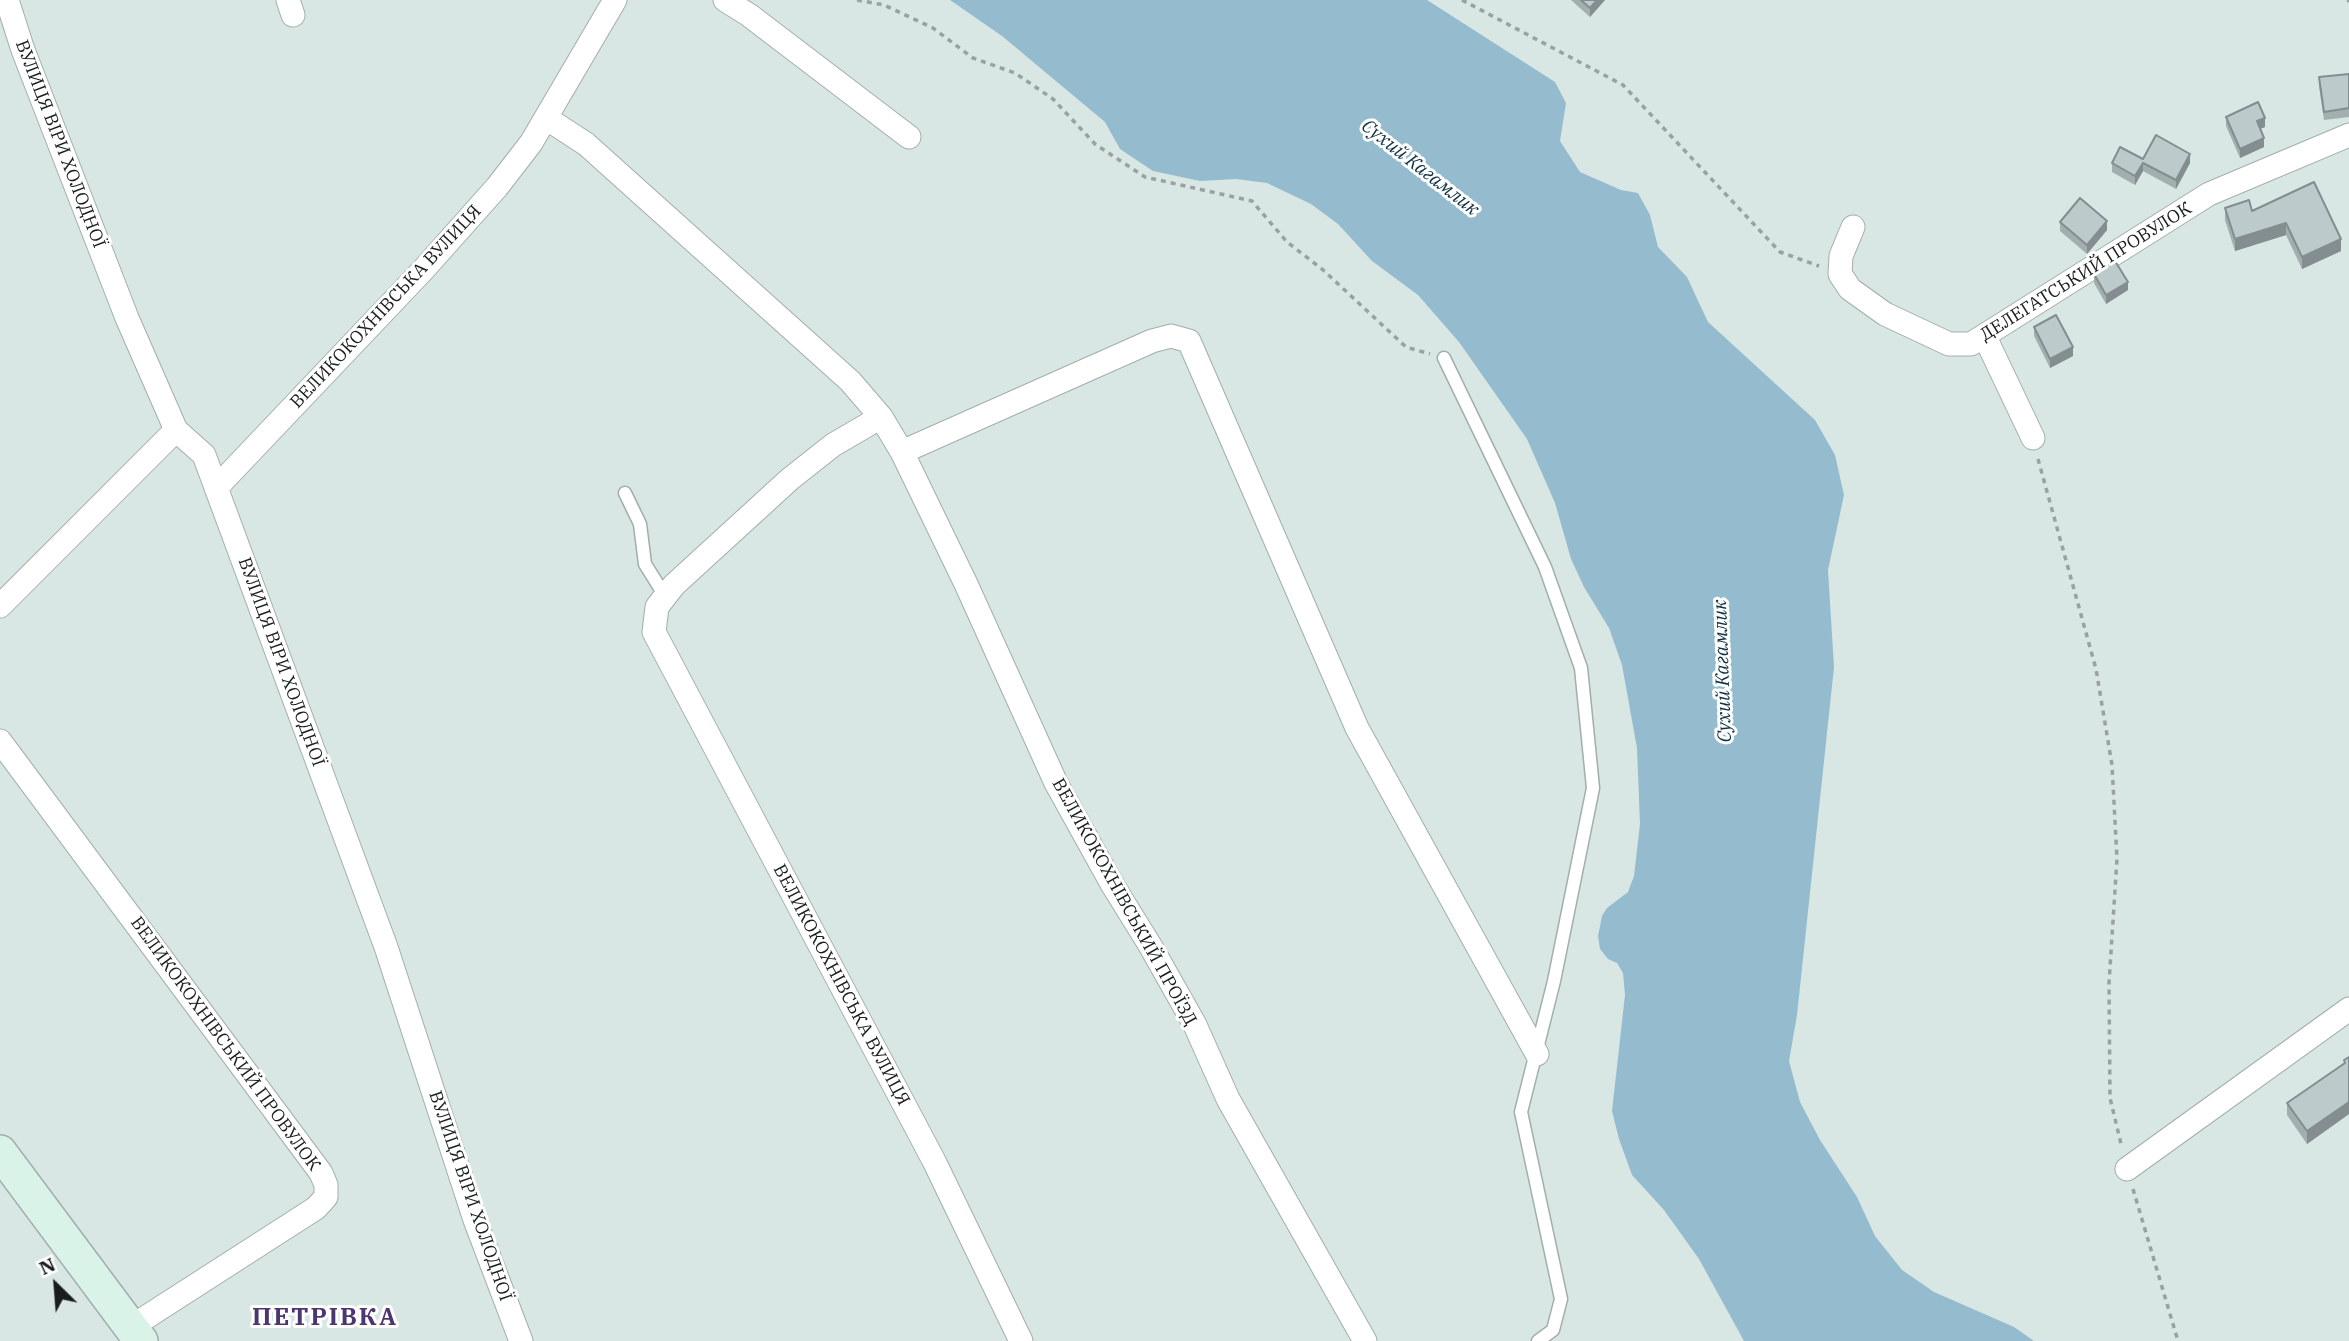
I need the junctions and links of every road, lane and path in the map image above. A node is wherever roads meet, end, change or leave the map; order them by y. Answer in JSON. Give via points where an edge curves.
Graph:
{"nodes":[{"id":1,"x":7,"y":0,"type":"edge"},
{"id":2,"x":615,"y":0,"type":"edge"},
{"id":3,"x":725,"y":0,"type":"edge"},
{"id":4,"x":857,"y":0,"type":"edge"},
{"id":5,"x":1462,"y":0,"type":"edge"},
{"id":6,"x":546,"y":118,"type":"junction"},
{"id":7,"x":2349,"y":135,"type":"edge"},
{"id":8,"x":909,"y":137,"type":"dead end"},
{"id":9,"x":1853,"y":227,"type":"dead end"},
{"id":10,"x":1840,"y":274,"type":"junction"},
{"id":11,"x":1985,"y":337,"type":"junction"},
{"id":12,"x":1444,"y":358,"type":"joint"},
{"id":13,"x":881,"y":416,"type":"junction"},
{"id":14,"x":176,"y":430,"type":"junction"},
{"id":15,"x":2033,"y":438,"type":"joint"},
{"id":16,"x":902,"y":452,"type":"junction"},
{"id":17,"x":216,"y":488,"type":"junction"},
{"id":18,"x":625,"y":493,"type":"dead end"},
{"id":19,"x":666,"y":596,"type":"junction"},
{"id":20,"x":0,"y":606,"type":"edge"},
{"id":21,"x":0,"y":741,"type":"edge"},
{"id":22,"x":2349,"y":1009,"type":"edge"},
{"id":23,"x":1537,"y":1054,"type":"junction"},
{"id":24,"x":0,"y":1152,"type":"edge"},
{"id":25,"x":2127,"y":1169,"type":"junction"},
{"id":26,"x":136,"y":1334,"type":"edge"},
{"id":27,"x":521,"y":1341,"type":"edge"},
{"id":28,"x":1021,"y":1341,"type":"edge"},
{"id":29,"x":1365,"y":1341,"type":"edge"},
{"id":30,"x":1538,"y":1341,"type":"edge"},
{"id":31,"x":2178,"y":1341,"type":"edge"}],
"edges":[{"from":1,"to":14,"type":"street","name":"ВУЛИЦЯ ВІРИ ХОЛОДНОЇ","via":[[122,305]]},
{"from":2,"to":6,"type":"street","name":"ВЕЛИКОКОХНІВСЬКА ВУЛИЦЯ"},
{"from":3,"to":8,"type":"street"},
{"from":4,"to":12,"type":"path","via":[[884,5],[933,28],[973,58],[1015,73],[1053,99],[1095,144],[1145,177],[1252,201],[1287,242],[1406,347]]},
{"from":5,"to":10,"type":"path","via":[[1623,85],[1780,252]]},
{"from":6,"to":13,"type":"street","via":[[595,152],[850,381]]},
{"from":6,"to":17,"type":"street","name":"ВЕЛИКОКОХНІВСЬКА ВУЛИЦЯ","via":[[463,227]]},
{"from":7,"to":11,"type":"street","name":"ДЕЛЕГАТСЬКИЙ ПРОВУЛОК","via":[[2209,194]]},
{"from":9,"to":10,"type":"street","via":[[1841,256]]},
{"from":10,"to":11,"type":"street","name":"ДЕЛЕГАТСЬКИЙ ПРОВУЛОК","via":[[1850,289],[1885,314],[1949,344],[1971,344]]},
{"from":11,"to":15,"type":"street"},
{"from":12,"to":23,"type":"lane","via":[[1545,567],[1581,668],[1593,789]]},
{"from":13,"to":16,"type":"street","name":"ВЕЛИКОКОХНІВСЬКИЙ ПРОЇЗД"},
{"from":13,"to":19,"type":"street","via":[[790,479]]},
{"from":14,"to":17,"type":"street","name":"ВУЛИЦЯ ВІРИ ХОЛОДНОЇ","via":[[204,455]]},
{"from":14,"to":20,"type":"street"},
{"from":15,"to":25,"type":"path","via":[[2096,669],[2112,765],[2118,859],[2109,983],[2110,1098]]},
{"from":16,"to":23,"type":"street","via":[[1152,341],[1171,336],[1189,341],[1357,728]]},
{"from":16,"to":29,"type":"street","name":"ВЕЛИКОКОХНІВСЬКИЙ ПРОЇЗД","via":[[1056,783],[1152,947],[1195,1025],[1228,1099]]},
{"from":17,"to":27,"type":"street","name":"ВУЛИЦЯ ВІРИ ХОЛОДНОЇ","via":[[386,947],[475,1220]]},
{"from":18,"to":19,"type":"lane","via":[[640,524],[645,564]]},
{"from":19,"to":28,"type":"street","name":"ВЕЛИКОКОХНІВСЬКА ВУЛИЦЯ","via":[[657,607],[654,632],[934,1161]]},
{"from":21,"to":26,"type":"street","name":"ВЕЛИКОКОХНІВСЬКИЙ ПРОВУЛОК","via":[[326,1185],[326,1197],[316,1208]]},
{"from":22,"to":25,"type":"street"},
{"from":23,"to":30,"type":"lane","via":[[1521,1112],[1561,1299],[1553,1329]]},
{"from":24,"to":26,"type":"street"},
{"from":25,"to":31,"type":"path"}]}
